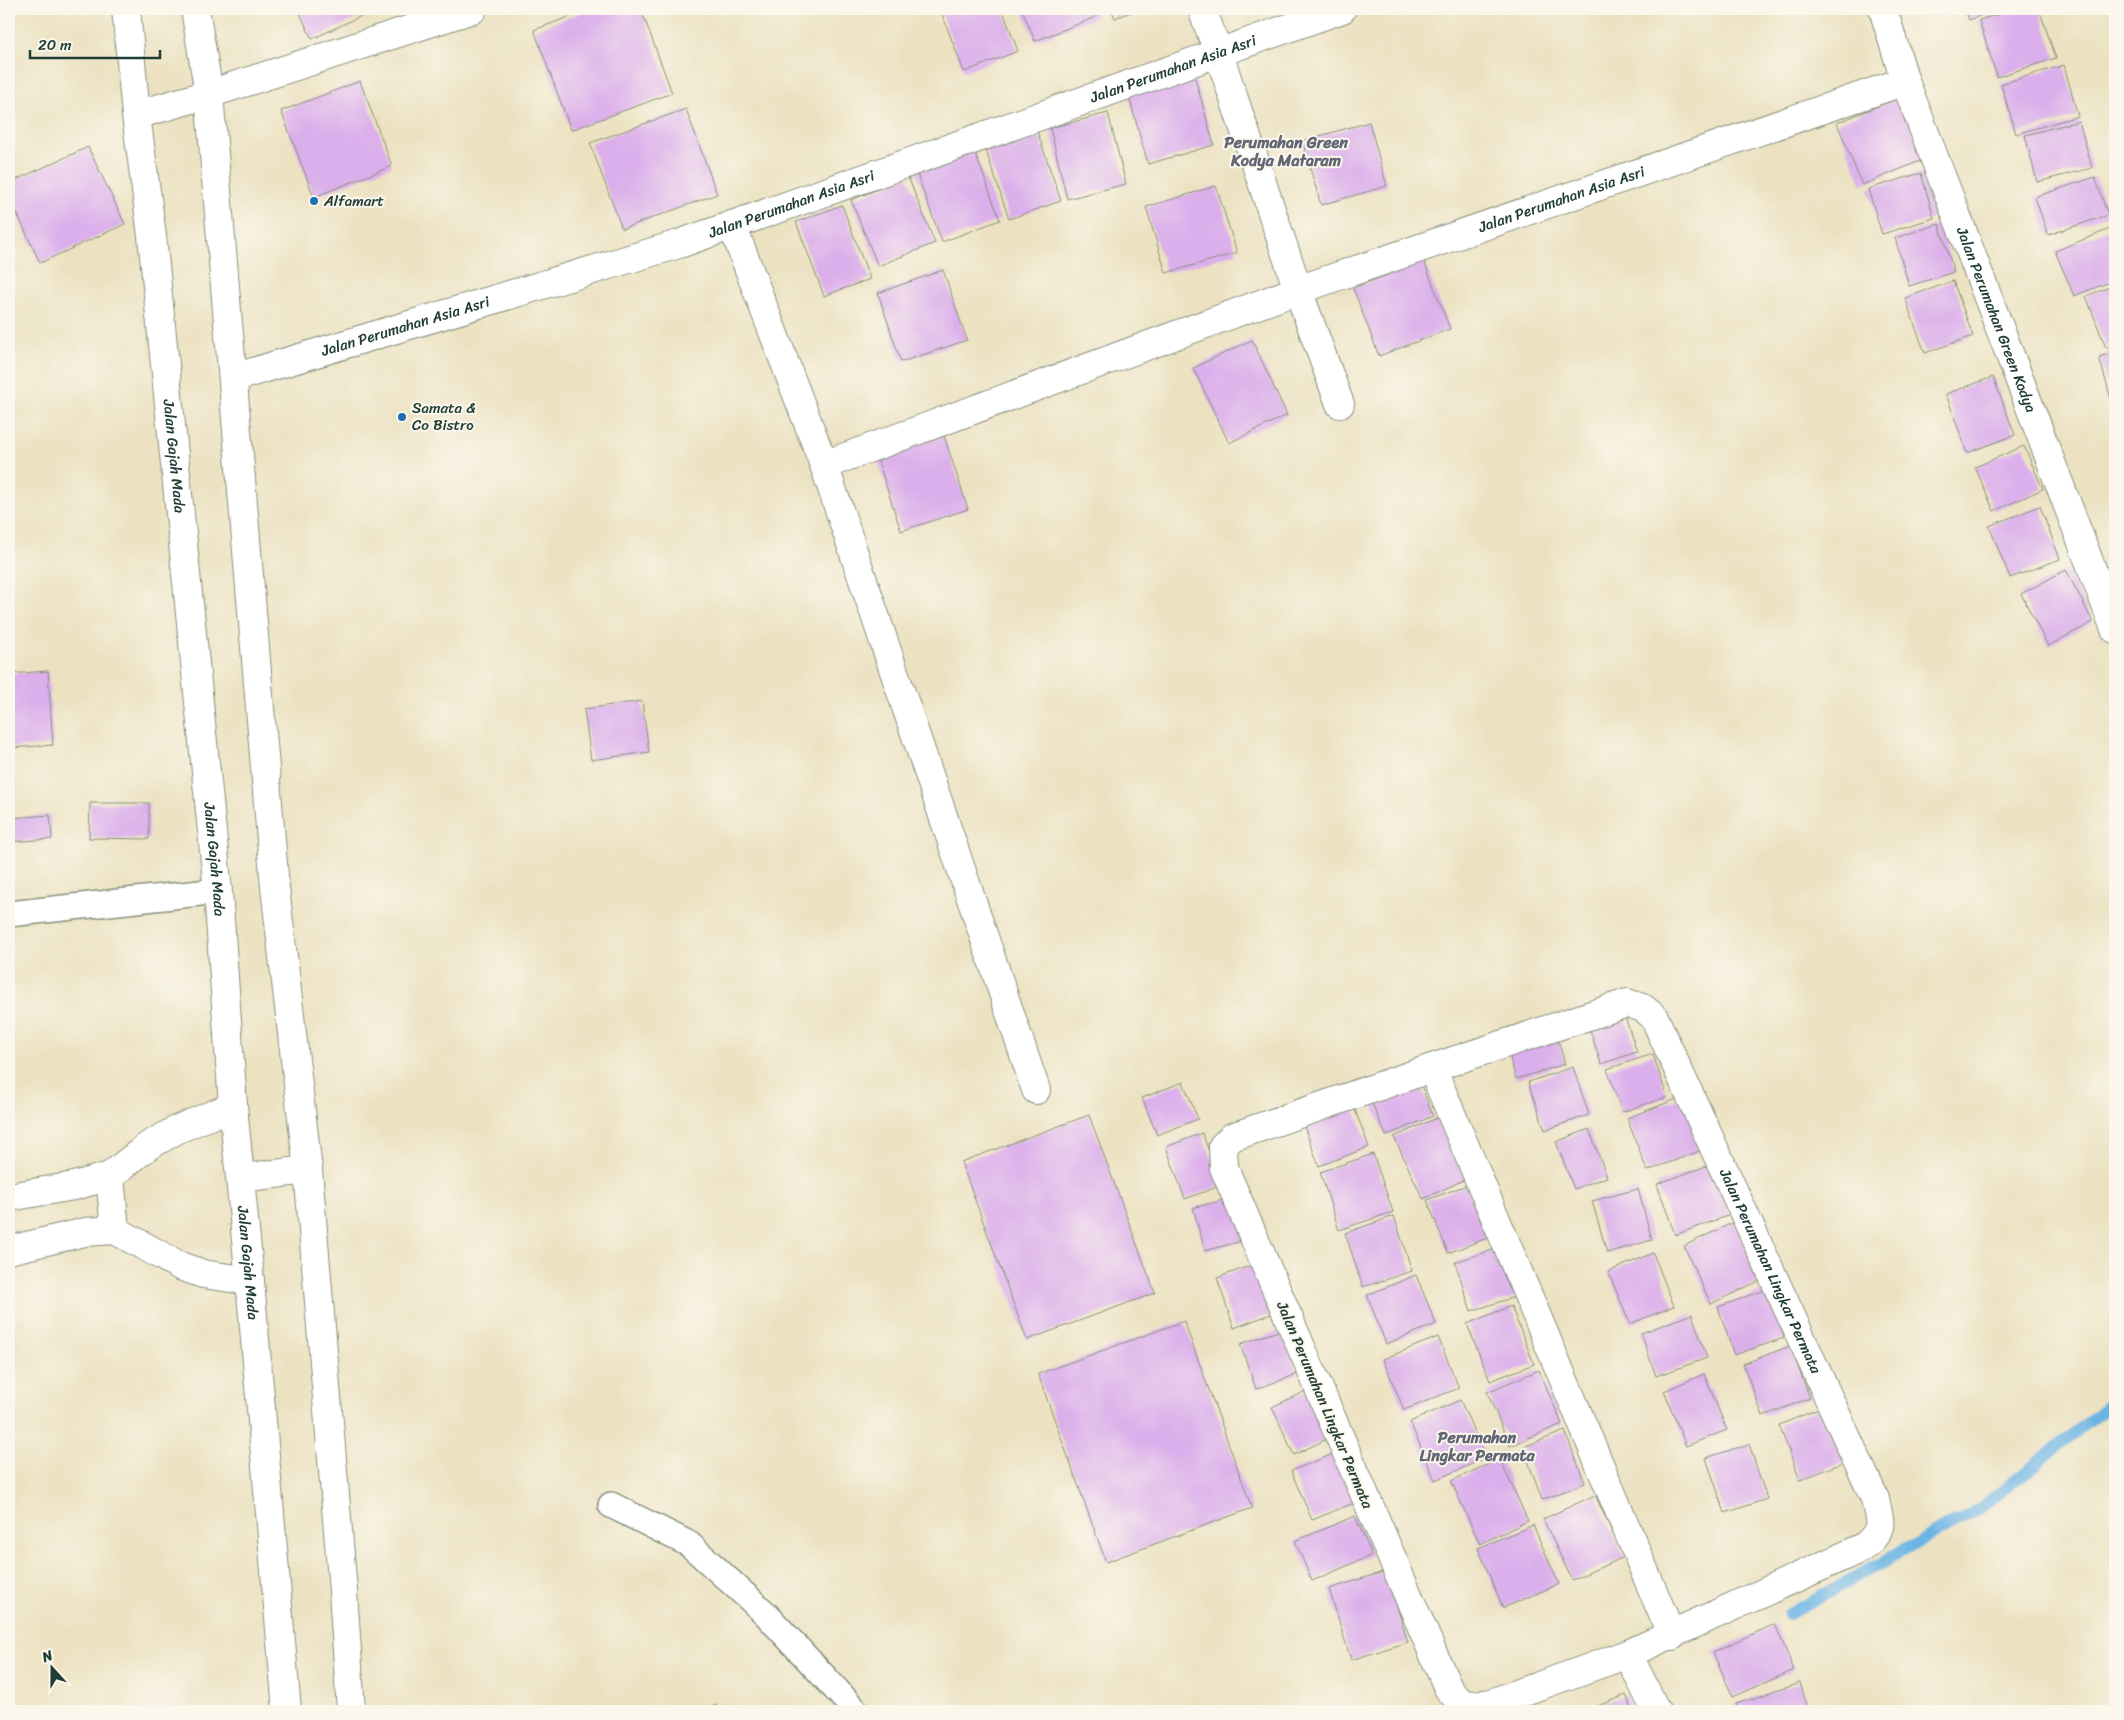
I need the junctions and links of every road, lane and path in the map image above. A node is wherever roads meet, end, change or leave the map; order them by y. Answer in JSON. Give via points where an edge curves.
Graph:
{"nodes":[{"id":1,"x":126,"y":9,"type":"edge"},
{"id":2,"x":195,"y":9,"type":"edge"},
{"id":3,"x":473,"y":9,"type":"edge"},
{"id":4,"x":1202,"y":9,"type":"edge"},
{"id":5,"x":1342,"y":9,"type":"edge"},
{"id":6,"x":1883,"y":9,"type":"edge"},
{"id":7,"x":1219,"y":54,"type":"junction"},
{"id":8,"x":1905,"y":81,"type":"junction"},
{"id":9,"x":209,"y":94,"type":"junction"},
{"id":10,"x":136,"y":114,"type":"junction"},
{"id":11,"x":732,"y":226,"type":"junction"},
{"id":12,"x":1298,"y":290,"type":"junction"},
{"id":13,"x":233,"y":378,"type":"junction"},
{"id":14,"x":1340,"y":404,"type":"dead end"},
{"id":15,"x":824,"y":465,"type":"junction"},
{"id":16,"x":2115,"y":629,"type":"edge"},
{"id":17,"x":218,"y":891,"type":"junction"},
{"id":18,"x":9,"y":914,"type":"edge"},
{"id":19,"x":1432,"y":1068,"type":"junction"},
{"id":20,"x":1036,"y":1090,"type":"dead end"},
{"id":21,"x":233,"y":1106,"type":"junction"},
{"id":22,"x":308,"y":1170,"type":"junction"},
{"id":23,"x":110,"y":1176,"type":"junction"},
{"id":24,"x":241,"y":1178,"type":"junction"},
{"id":25,"x":9,"y":1197,"type":"edge"},
{"id":26,"x":115,"y":1230,"type":"junction"},
{"id":27,"x":9,"y":1250,"type":"edge"},
{"id":28,"x":250,"y":1280,"type":"junction"},
{"id":29,"x":611,"y":1505,"type":"dead end"},
{"id":30,"x":1672,"y":1636,"type":"junction"},
{"id":31,"x":1628,"y":1654,"type":"junction"},
{"id":32,"x":287,"y":1711,"type":"edge"},
{"id":33,"x":351,"y":1711,"type":"edge"},
{"id":34,"x":856,"y":1711,"type":"edge"},
{"id":35,"x":1656,"y":1711,"type":"edge"}],
"edges":[{"from":1,"to":10,"type":"street","name":"Jalan Gajah Mada"},
{"from":2,"to":9,"type":"street"},
{"from":3,"to":9,"type":"street"},
{"from":4,"to":7,"type":"street"},
{"from":5,"to":7,"type":"street","name":"Jalan Perumahan Asia Asri"},
{"from":6,"to":8,"type":"street","name":"Jalan Perumahan Green Kodya"},
{"from":7,"to":11,"type":"street","name":"Jalan Perumahan Asia Asri"},
{"from":7,"to":12,"type":"street"},
{"from":8,"to":12,"type":"street","name":"Jalan Perumahan Asia Asri"},
{"from":8,"to":16,"type":"street","name":"Jalan Perumahan Green Kodya"},
{"from":9,"to":10,"type":"street"},
{"from":9,"to":13,"type":"street"},
{"from":10,"to":17,"type":"street","name":"Jalan Gajah Mada","via":[[155,266]]},
{"from":11,"to":13,"type":"street","name":"Jalan Perumahan Asia Asri"},
{"from":11,"to":15,"type":"street"},
{"from":12,"to":14,"type":"street"},
{"from":12,"to":15,"type":"street","name":"Jalan Perumahan Asia Asri"},
{"from":13,"to":22,"type":"street","via":[[275,888]]},
{"from":15,"to":20,"type":"street"},
{"from":17,"to":18,"type":"lane"},
{"from":17,"to":21,"type":"street","name":"Jalan Gajah Mada"},
{"from":19,"to":30,"type":"street"},
{"from":19,"to":30,"type":"street","name":"Jalan Perumahan Lingkar Permata","via":[[1627,1003],[1643,1008],[1654,1017],[1875,1498],[1880,1526],[1875,1537],[1864,1547]]},
{"from":19,"to":31,"type":"street","name":"Jalan Perumahan Lingkar Permata","via":[[1232,1137],[1223,1146],[1224,1168],[1439,1670],[1456,1698],[1461,1704],[1491,1703]]},
{"from":21,"to":23,"type":"street","via":[[178,1129],[148,1146]]},
{"from":21,"to":24,"type":"street","name":"Jalan Gajah Mada"},
{"from":22,"to":24,"type":"street"},
{"from":22,"to":33,"type":"street"},
{"from":23,"to":25,"type":"street"},
{"from":23,"to":26,"type":"street"},
{"from":24,"to":28,"type":"street","name":"Jalan Gajah Mada"},
{"from":26,"to":27,"type":"street","via":[[85,1232]]},
{"from":26,"to":28,"type":"street","via":[[180,1266],[203,1274]]},
{"from":28,"to":32,"type":"street","name":"Jalan Gajah Mada"},
{"from":29,"to":34,"type":"lane","via":[[689,1544],[765,1613]]},
{"from":30,"to":31,"type":"street","name":"Jalan Perumahan Lingkar Permata"},
{"from":31,"to":35,"type":"street"}]}
